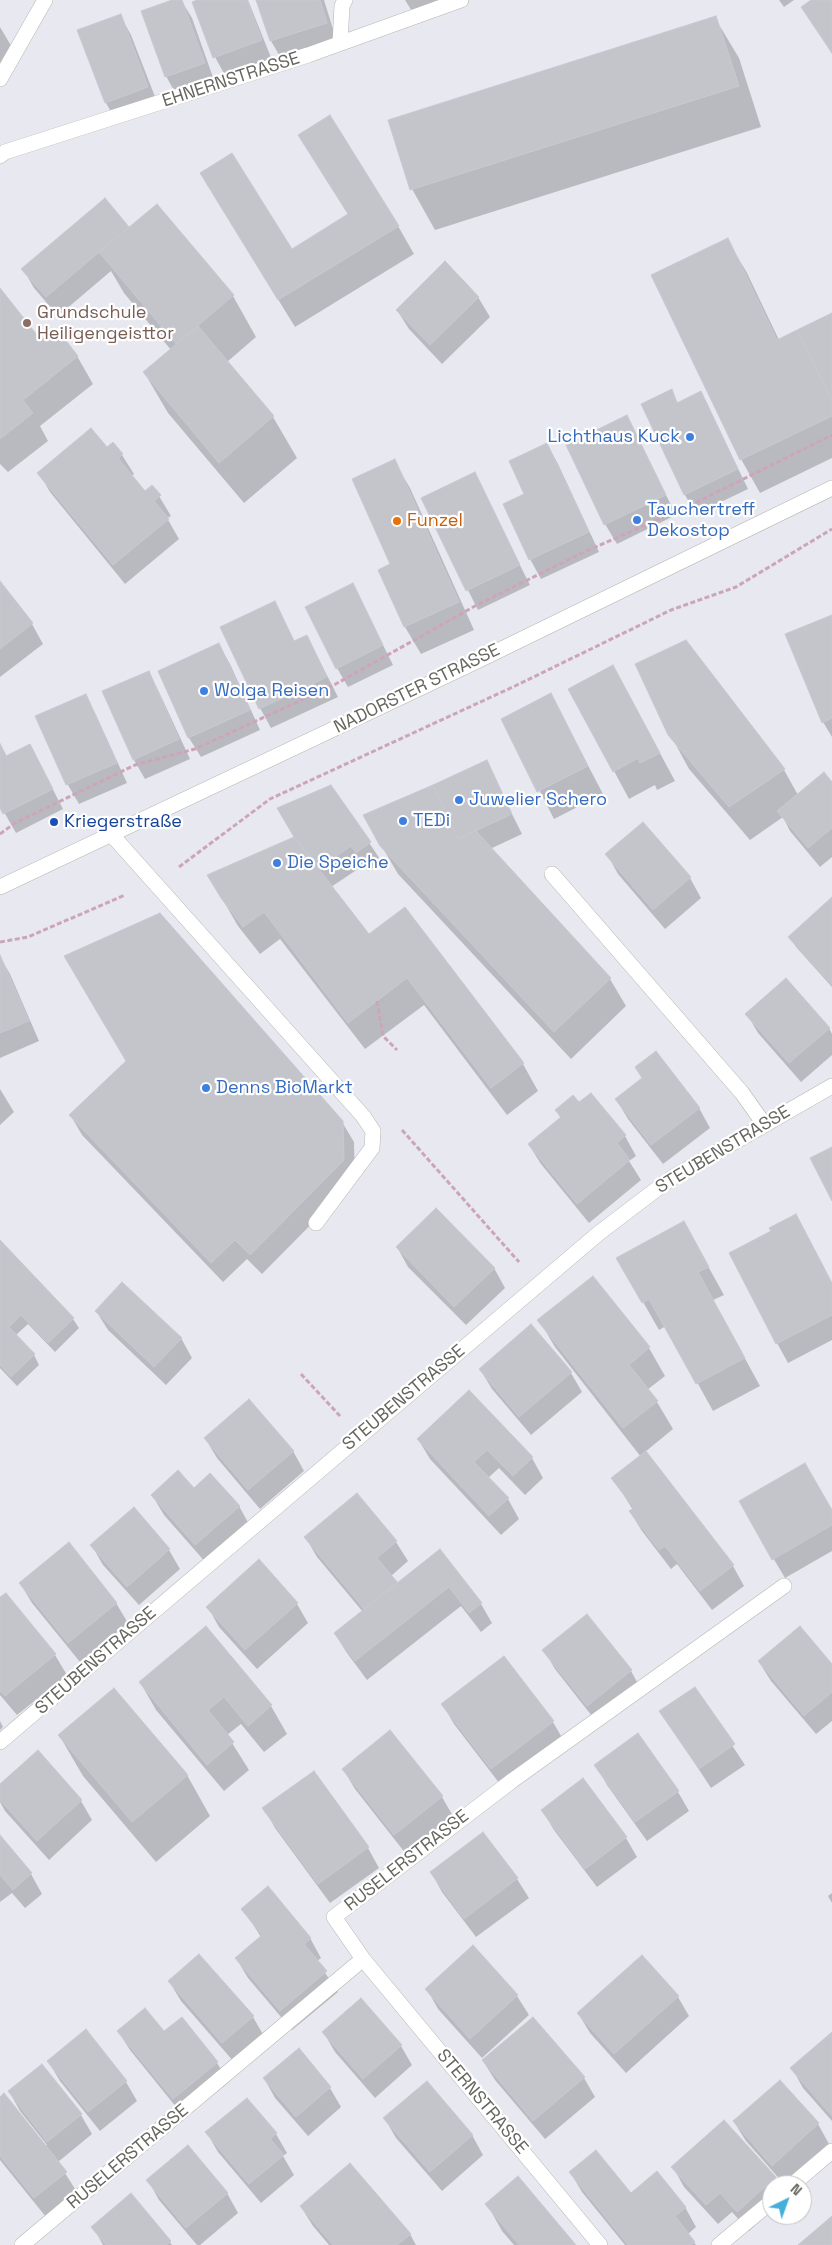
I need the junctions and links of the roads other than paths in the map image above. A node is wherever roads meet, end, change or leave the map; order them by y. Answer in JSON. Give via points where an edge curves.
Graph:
{"nodes":[{"id":1,"x":45,"y":0,"type":"edge"},
{"id":2,"x":345,"y":0,"type":"edge"},
{"id":3,"x":461,"y":0,"type":"edge"},
{"id":4,"x":340,"y":43,"type":"junction"},
{"id":5,"x":0,"y":79,"type":"edge"},
{"id":6,"x":2,"y":152,"type":"edge"},
{"id":7,"x":832,"y":488,"type":"edge"},
{"id":8,"x":112,"y":834,"type":"junction"},
{"id":9,"x":552,"y":874,"type":"dead end"},
{"id":10,"x":0,"y":887,"type":"edge"},
{"id":11,"x":832,"y":1086,"type":"edge"},
{"id":12,"x":764,"y":1124,"type":"junction"},
{"id":13,"x":316,"y":1222,"type":"dead end"},
{"id":14,"x":784,"y":1586,"type":"dead end"},
{"id":15,"x":0,"y":1742,"type":"edge"},
{"id":16,"x":363,"y":1959,"type":"junction"},
{"id":17,"x":832,"y":2152,"type":"edge"},
{"id":18,"x":804,"y":2175,"type":"edge"},
{"id":19,"x":762,"y":2209,"type":"edge"},
{"id":20,"x":22,"y":2245,"type":"edge"},
{"id":21,"x":600,"y":2245,"type":"edge"},
{"id":22,"x":719,"y":2245,"type":"edge"}],
"edges":[{"from":1,"to":5,"type":"street"},
{"from":2,"to":4,"type":"street"},
{"from":3,"to":4,"type":"street","name":"EHNERNSTRASSE"},
{"from":4,"to":6,"type":"street","name":"EHNERNSTRASSE"},
{"from":7,"to":8,"type":"street","name":"NADORSTER STRASSE"},
{"from":8,"to":10,"type":"street","name":"NADORSTER STRASSE"},
{"from":8,"to":13,"type":"street","via":[[373,1131],[372,1148]]},
{"from":9,"to":12,"type":"street","via":[[742,1093]]},
{"from":11,"to":12,"type":"street","name":"STEUBENSTRASSE"},
{"from":12,"to":15,"type":"street","name":"STEUBENSTRASSE","via":[[670,1179],[599,1233]]},
{"from":14,"to":16,"type":"street","name":"RUSELERSTRASSE","via":[[512,1780],[334,1917]]},
{"from":16,"to":20,"type":"street","name":"RUSELERSTRASSE"},
{"from":16,"to":21,"type":"street","name":"STERNSTRASSE"},
{"from":17,"to":18,"type":"street"},
{"from":19,"to":22,"type":"street"}]}
